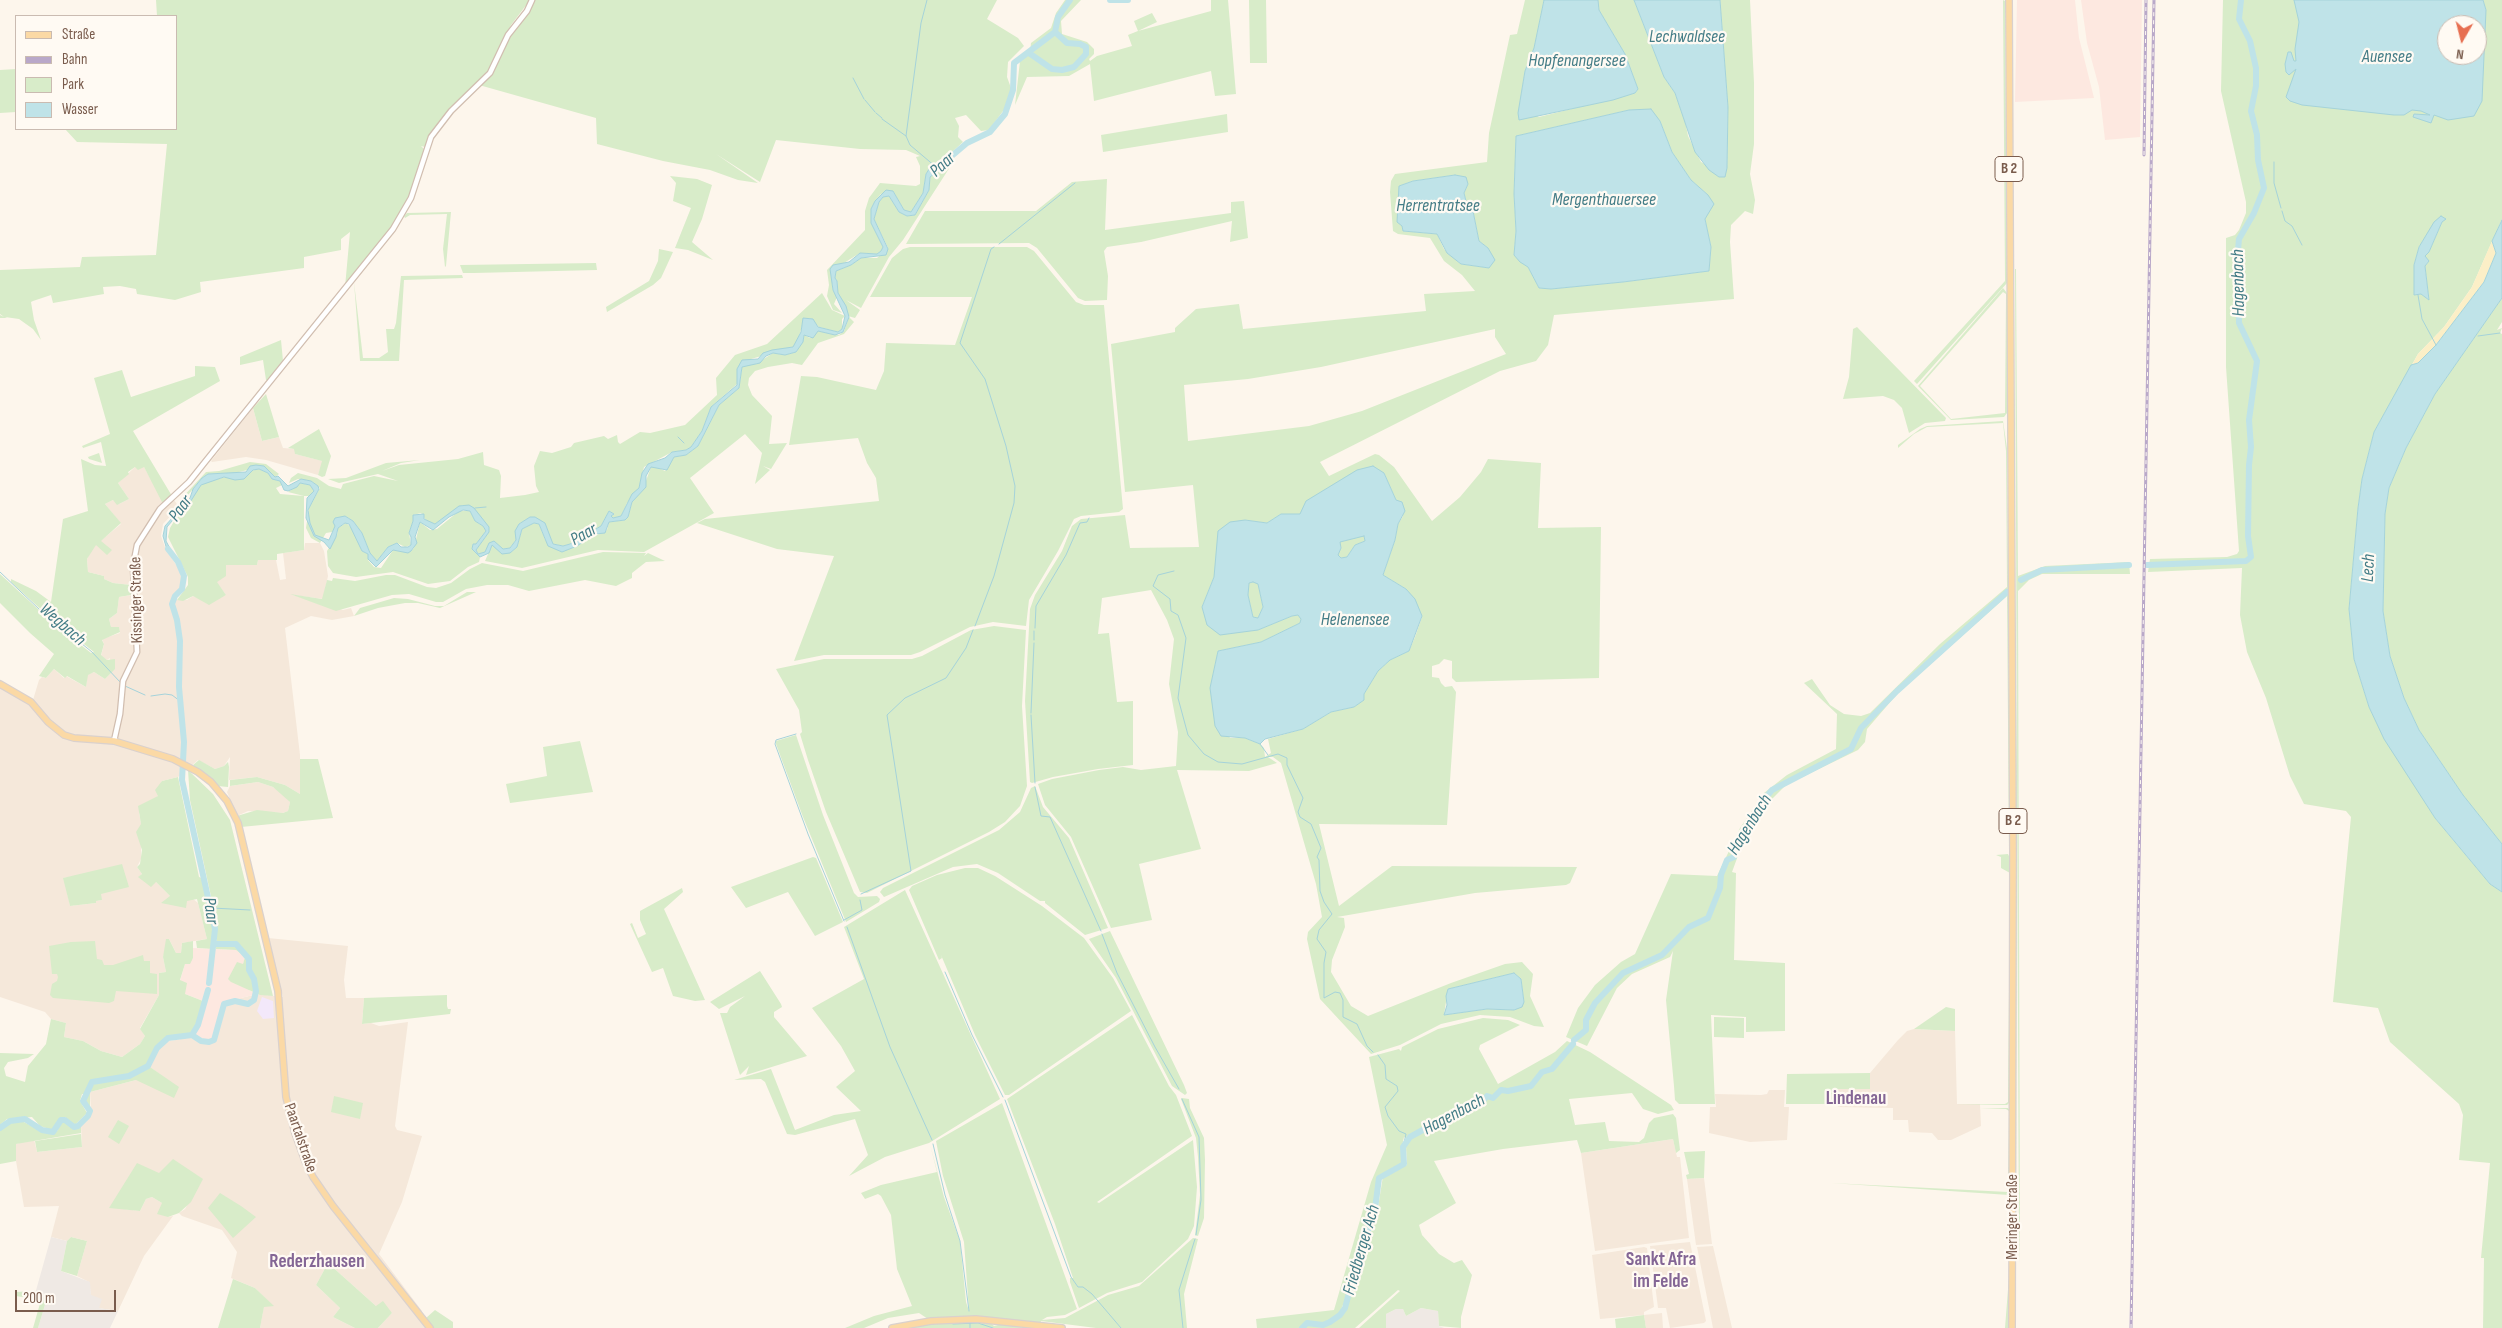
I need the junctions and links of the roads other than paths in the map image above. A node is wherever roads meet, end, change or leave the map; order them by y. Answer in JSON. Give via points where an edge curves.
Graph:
{"nodes":[{"id":1,"x":532,"y":0,"type":"edge"},
{"id":2,"x":2008,"y":1,"type":"edge"},
{"id":3,"x":0,"y":684,"type":"edge"},
{"id":4,"x":114,"y":741,"type":"junction"},
{"id":5,"x":430,"y":1328,"type":"edge"},
{"id":6,"x":892,"y":1328,"type":"edge"},
{"id":7,"x":1062,"y":1328,"type":"edge"},
{"id":8,"x":2012,"y":1328,"type":"edge"}],
"edges":[{"from":1,"to":4,"type":"street","name":"Kissinger Straße","via":[[508,35],[490,73],[451,112],[432,137],[411,198],[393,229],[189,482],[160,509],[137,545],[133,566],[137,652],[123,681]]},
{"from":2,"to":8,"type":"main road","name":"Meringer Straße","number":"B 2"},
{"from":3,"to":4,"type":"main road","name":"Paartalstraße","via":[[25,697],[64,735]]},
{"from":4,"to":5,"type":"main road","name":"Paartalstraße","via":[[188,765],[220,792],[238,823],[279,999],[286,1096],[305,1161],[332,1206]]},
{"from":6,"to":7,"type":"main road","via":[[930,1321],[976,1319]]}]}
